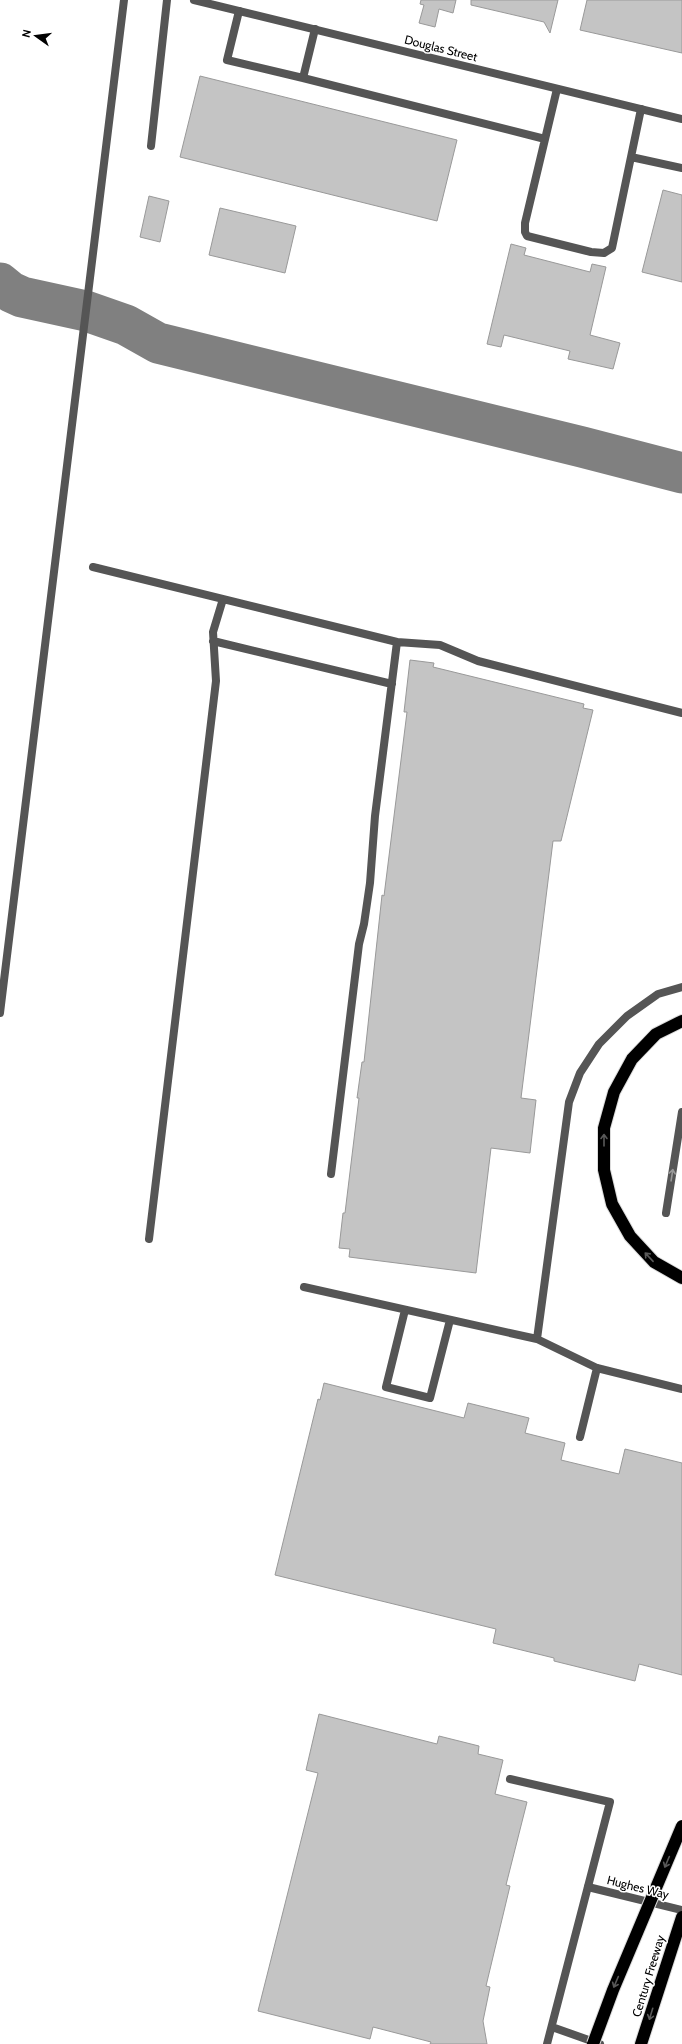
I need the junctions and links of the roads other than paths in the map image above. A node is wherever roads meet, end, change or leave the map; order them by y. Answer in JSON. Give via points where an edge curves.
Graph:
{"nodes":[{"id":1,"x":124,"y":0,"type":"edge"},
{"id":2,"x":167,"y":0,"type":"edge"},
{"id":3,"x":194,"y":0,"type":"edge"},
{"id":4,"x":239,"y":11,"type":"junction"},
{"id":5,"x":315,"y":30,"type":"junction"},
{"id":6,"x":303,"y":78,"type":"junction"},
{"id":7,"x":557,"y":89,"type":"junction"},
{"id":8,"x":641,"y":110,"type":"junction"},
{"id":9,"x":682,"y":119,"type":"edge"},
{"id":10,"x":545,"y":139,"type":"junction"},
{"id":11,"x":151,"y":146,"type":"dead end"},
{"id":12,"x":631,"y":157,"type":"junction"},
{"id":13,"x":682,"y":168,"type":"edge"},
{"id":14,"x":93,"y":567,"type":"dead end"},
{"id":15,"x":223,"y":599,"type":"junction"},
{"id":16,"x":214,"y":641,"type":"junction"},
{"id":17,"x":397,"y":642,"type":"junction"},
{"id":18,"x":392,"y":684,"type":"junction"},
{"id":19,"x":682,"y":713,"type":"edge"},
{"id":20,"x":682,"y":987,"type":"edge"},
{"id":21,"x":0,"y":1013,"type":"edge"},
{"id":22,"x":682,"y":1021,"type":"edge"},
{"id":23,"x":682,"y":1112,"type":"edge"},
{"id":24,"x":331,"y":1174,"type":"dead end"},
{"id":25,"x":666,"y":1213,"type":"dead end"},
{"id":26,"x":149,"y":1239,"type":"dead end"},
{"id":27,"x":682,"y":1278,"type":"edge"},
{"id":28,"x":304,"y":1287,"type":"dead end"},
{"id":29,"x":405,"y":1310,"type":"junction"},
{"id":30,"x":450,"y":1320,"type":"junction"},
{"id":31,"x":537,"y":1339,"type":"junction"},
{"id":32,"x":598,"y":1368,"type":"junction"},
{"id":33,"x":682,"y":1389,"type":"edge"},
{"id":34,"x":580,"y":1437,"type":"dead end"},
{"id":35,"x":510,"y":1779,"type":"dead end"},
{"id":36,"x":682,"y":1826,"type":"edge"},
{"id":37,"x":588,"y":1887,"type":"junction"},
{"id":38,"x":682,"y":1910,"type":"edge"},
{"id":39,"x":682,"y":1917,"type":"edge"},
{"id":40,"x":552,"y":2027,"type":"junction"},
{"id":41,"x":547,"y":2044,"type":"edge"},
{"id":42,"x":593,"y":2044,"type":"edge"},
{"id":43,"x":600,"y":2044,"type":"edge"},
{"id":44,"x":642,"y":2044,"type":"edge"}],
"edges":[{"from":1,"to":21,"type":"street"},
{"from":2,"to":11,"type":"street"},
{"from":3,"to":4,"type":"street","name":"Douglas Street"},
{"from":4,"to":5,"type":"street","name":"Douglas Street"},
{"from":4,"to":6,"type":"street","via":[[227,60]]},
{"from":5,"to":6,"type":"street"},
{"from":5,"to":7,"type":"street","name":"Douglas Street"},
{"from":6,"to":10,"type":"street"},
{"from":7,"to":8,"type":"street","name":"Douglas Street"},
{"from":7,"to":10,"type":"street"},
{"from":8,"to":9,"type":"street","name":"Douglas Street"},
{"from":8,"to":12,"type":"street"},
{"from":10,"to":12,"type":"street","via":[[525,232],[527,236],[591,252],[604,253],[612,248]]},
{"from":12,"to":13,"type":"street"},
{"from":14,"to":15,"type":"street"},
{"from":15,"to":16,"type":"street","via":[[213,632]]},
{"from":15,"to":17,"type":"street"},
{"from":16,"to":18,"type":"street"},
{"from":16,"to":26,"type":"street","via":[[216,681]]},
{"from":17,"to":18,"type":"street"},
{"from":17,"to":19,"type":"street","via":[[440,645],[478,661]]},
{"from":18,"to":24,"type":"street","via":[[374,823],[370,883],[359,944]]},
{"from":20,"to":31,"type":"street","via":[[658,994],[627,1016],[599,1044],[580,1074],[569,1102]]},
{"from":27,"to":22,"type":"highway","one_way":true,"via":[[654,1262],[630,1236],[612,1204],[604,1170],[604,1128],[614,1092],[632,1059],[656,1034]]},
{"from":25,"to":23,"type":"street","one_way":true},
{"from":28,"to":29,"type":"street"},
{"from":29,"to":30,"type":"street"},
{"from":29,"to":30,"type":"street","via":[[386,1387],[430,1398]]},
{"from":30,"to":31,"type":"street"},
{"from":31,"to":32,"type":"street"},
{"from":32,"to":33,"type":"street"},
{"from":32,"to":34,"type":"street"},
{"from":35,"to":37,"type":"street","via":[[610,1802]]},
{"from":36,"to":42,"type":"highway","one_way":true,"bridge":true},
{"from":37,"to":38,"type":"street","name":"Hughes Way"},
{"from":37,"to":40,"type":"street"},
{"from":39,"to":44,"type":"highway","name":"Century Freeway","one_way":true},
{"from":40,"to":41,"type":"street"},
{"from":40,"to":43,"type":"street"}]}
